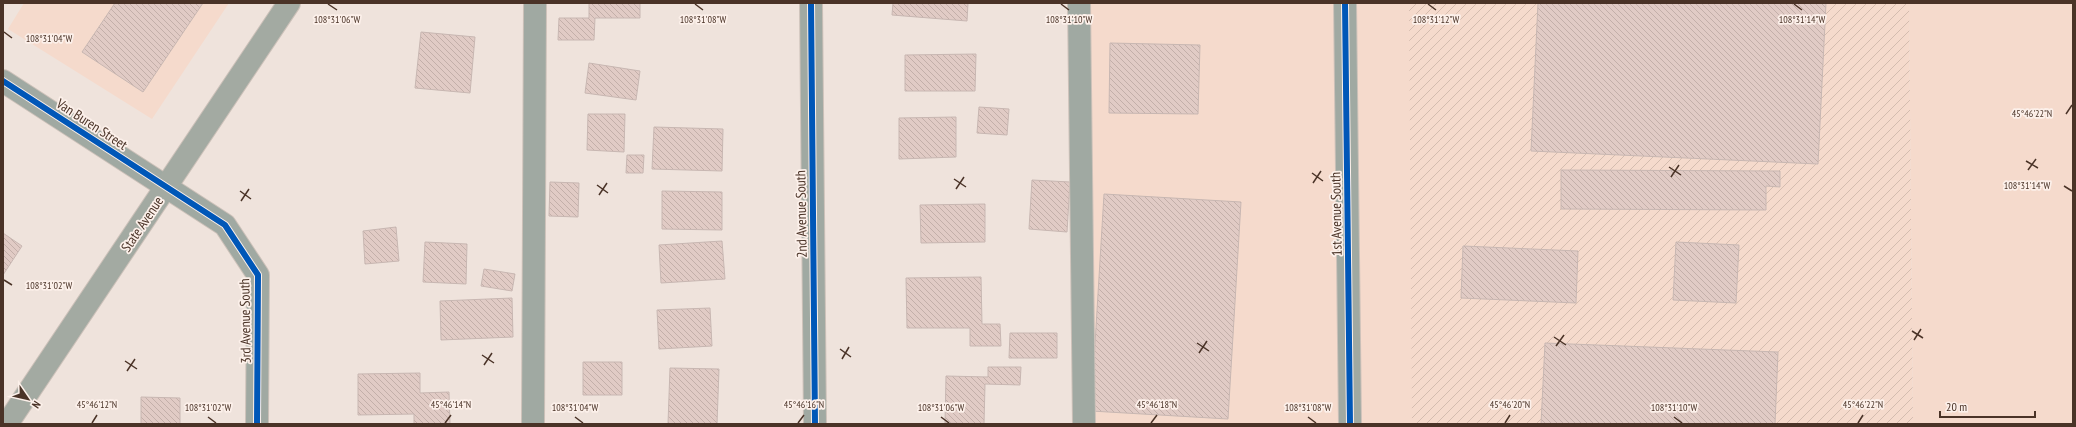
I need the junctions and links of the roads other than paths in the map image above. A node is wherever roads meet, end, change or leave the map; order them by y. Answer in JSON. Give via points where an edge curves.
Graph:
{"nodes":[{"id":1,"x":289,"y":3,"type":"edge"},
{"id":2,"x":535,"y":3,"type":"edge"},
{"id":3,"x":811,"y":3,"type":"edge"},
{"id":4,"x":1079,"y":3,"type":"edge"},
{"id":5,"x":1345,"y":3,"type":"edge"},
{"id":6,"x":3,"y":82,"type":"edge"},
{"id":7,"x":167,"y":187,"type":"junction"},
{"id":8,"x":7,"y":424,"type":"edge"},
{"id":9,"x":258,"y":424,"type":"edge"},
{"id":10,"x":533,"y":424,"type":"edge"},
{"id":11,"x":815,"y":424,"type":"edge"},
{"id":12,"x":1084,"y":424,"type":"edge"},
{"id":13,"x":1350,"y":424,"type":"edge"}],
"edges":[{"from":1,"to":7,"type":"main road","name":"State Avenue"},
{"from":2,"to":10,"type":"street"},
{"from":3,"to":11,"type":"street","name":"2nd Avenue South"},
{"from":4,"to":12,"type":"street"},
{"from":5,"to":13,"type":"street","name":"1st Avenue South"},
{"from":6,"to":7,"type":"street","name":"Van Buren Street"},
{"from":7,"to":8,"type":"main road","name":"State Avenue"},
{"from":7,"to":9,"type":"street","name":"3rd Avenue South","via":[[225,225],[258,275]]}]}
